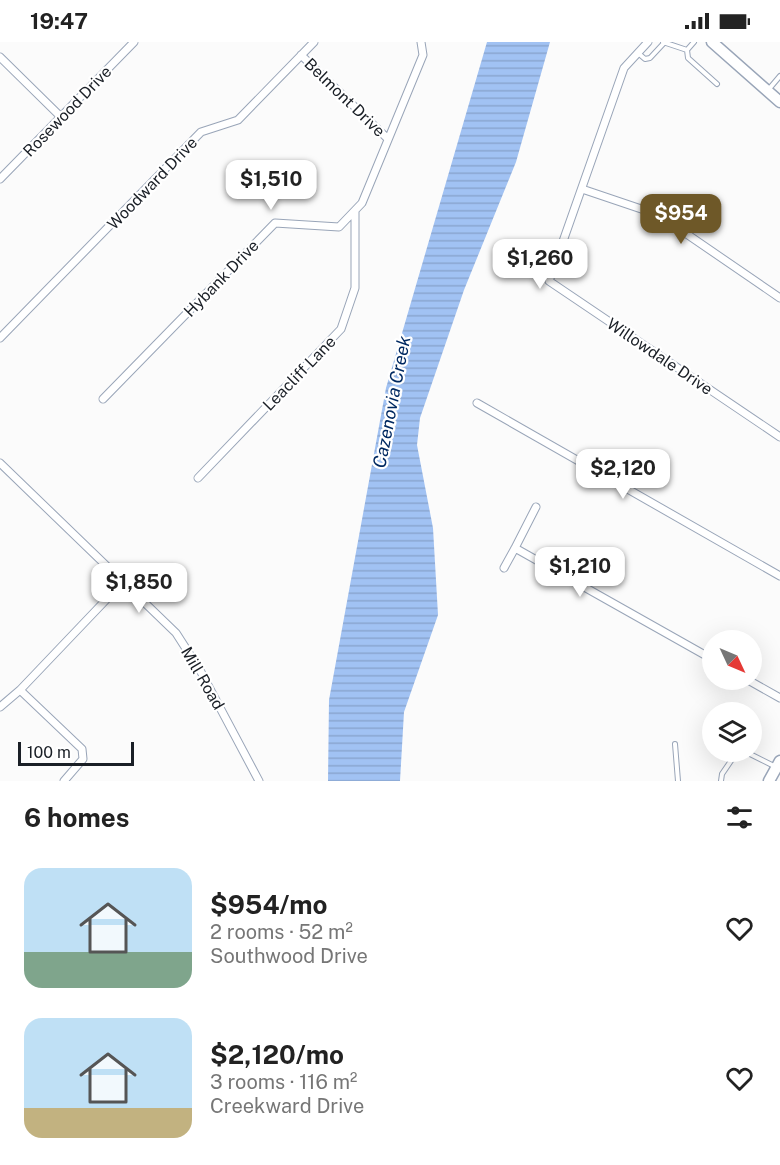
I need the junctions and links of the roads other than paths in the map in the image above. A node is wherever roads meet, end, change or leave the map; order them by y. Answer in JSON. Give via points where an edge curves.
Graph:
{"nodes":[{"id":1,"x":134,"y":42,"type":"edge"},
{"id":2,"x":314,"y":42,"type":"edge"},
{"id":3,"x":421,"y":42,"type":"edge"},
{"id":4,"x":648,"y":42,"type":"edge"},
{"id":5,"x":663,"y":42,"type":"edge"},
{"id":6,"x":694,"y":42,"type":"edge"},
{"id":7,"x":712,"y":42,"type":"edge"},
{"id":8,"x":687,"y":50,"type":"junction"},
{"id":9,"x":638,"y":53,"type":"junction"},
{"id":10,"x":301,"y":55,"type":"junction"},
{"id":11,"x":0,"y":57,"type":"edge"},
{"id":12,"x":780,"y":76,"type":"edge"},
{"id":13,"x":717,"y":84,"type":"dead end"},
{"id":14,"x":767,"y":91,"type":"junction"},
{"id":15,"x":780,"y":102,"type":"edge"},
{"id":16,"x":61,"y":117,"type":"junction"},
{"id":17,"x":388,"y":139,"type":"junction"},
{"id":18,"x":0,"y":179,"type":"edge"},
{"id":19,"x":582,"y":189,"type":"junction"},
{"id":20,"x":355,"y":211,"type":"junction"},
{"id":21,"x":780,"y":298,"type":"edge"},
{"id":22,"x":0,"y":338,"type":"edge"},
{"id":23,"x":103,"y":399,"type":"dead end"},
{"id":24,"x":477,"y":403,"type":"dead end"},
{"id":25,"x":780,"y":437,"type":"edge"},
{"id":26,"x":0,"y":463,"type":"edge"},
{"id":27,"x":198,"y":478,"type":"dead end"},
{"id":28,"x":536,"y":507,"type":"dead end"},
{"id":29,"x":515,"y":548,"type":"junction"},
{"id":30,"x":504,"y":568,"type":"dead end"},
{"id":31,"x":780,"y":576,"type":"edge"},
{"id":32,"x":123,"y":582,"type":"junction"},
{"id":33,"x":702,"y":653,"type":"edge"},
{"id":34,"x":762,"y":688,"type":"edge"},
{"id":35,"x":20,"y":690,"type":"junction"},
{"id":36,"x":780,"y":698,"type":"edge"},
{"id":37,"x":0,"y":707,"type":"edge"},
{"id":38,"x":675,"y":744,"type":"dead end"},
{"id":39,"x":762,"y":758,"type":"edge"},
{"id":40,"x":730,"y":762,"type":"edge"},
{"id":41,"x":778,"y":764,"type":"edge"},
{"id":42,"x":64,"y":781,"type":"edge"},
{"id":43,"x":259,"y":781,"type":"edge"},
{"id":44,"x":678,"y":781,"type":"edge"},
{"id":45,"x":722,"y":781,"type":"edge"},
{"id":46,"x":769,"y":781,"type":"edge"}],
"edges":[{"from":1,"to":16,"type":"street","name":"Rosewood Drive"},
{"from":2,"to":10,"type":"street","name":"Woodward Drive"},
{"from":3,"to":17,"type":"street","via":[[423,55]]},
{"from":4,"to":9,"type":"street","name":"Willowdale Drive"},
{"from":5,"to":8,"type":"lane"},
{"from":5,"to":9,"type":"lane","via":[[650,58]]},
{"from":6,"to":8,"type":"lane"},
{"from":7,"to":14,"type":"main road"},
{"from":8,"to":13,"type":"lane","via":[[688,57]]},
{"from":9,"to":19,"type":"street","name":"Willowdale Drive","via":[[624,68]]},
{"from":10,"to":17,"type":"street","name":"Belmont Drive"},
{"from":10,"to":22,"type":"street","name":"Woodward Drive","via":[[238,120],[201,132]]},
{"from":11,"to":16,"type":"street"},
{"from":12,"to":14,"type":"lane"},
{"from":14,"to":15,"type":"main road"},
{"from":16,"to":18,"type":"street","name":"Rosewood Drive"},
{"from":17,"to":20,"type":"street","via":[[362,203]]},
{"from":19,"to":21,"type":"street","via":[[659,215]]},
{"from":19,"to":25,"type":"street","name":"Willowdale Drive","via":[[549,281]]},
{"from":20,"to":23,"type":"street","name":"Hybank Drive","via":[[339,226],[275,222]]},
{"from":20,"to":27,"type":"street","name":"Leacliff Lane","via":[[357,270],[351,306],[341,328]]},
{"from":24,"to":31,"type":"street"},
{"from":26,"to":32,"type":"street","name":"Mill Road"},
{"from":28,"to":29,"type":"street"},
{"from":29,"to":30,"type":"street"},
{"from":29,"to":33,"type":"street"},
{"from":32,"to":35,"type":"street"},
{"from":32,"to":43,"type":"street","name":"Mill Road","via":[[176,633]]},
{"from":34,"to":36,"type":"street"},
{"from":35,"to":37,"type":"street"},
{"from":35,"to":42,"type":"street","via":[[82,749],[82,759]]},
{"from":38,"to":44,"type":"lane"},
{"from":39,"to":41,"type":"lane"},
{"from":40,"to":45,"type":"lane"},
{"from":41,"to":46,"type":"main road"}]}
